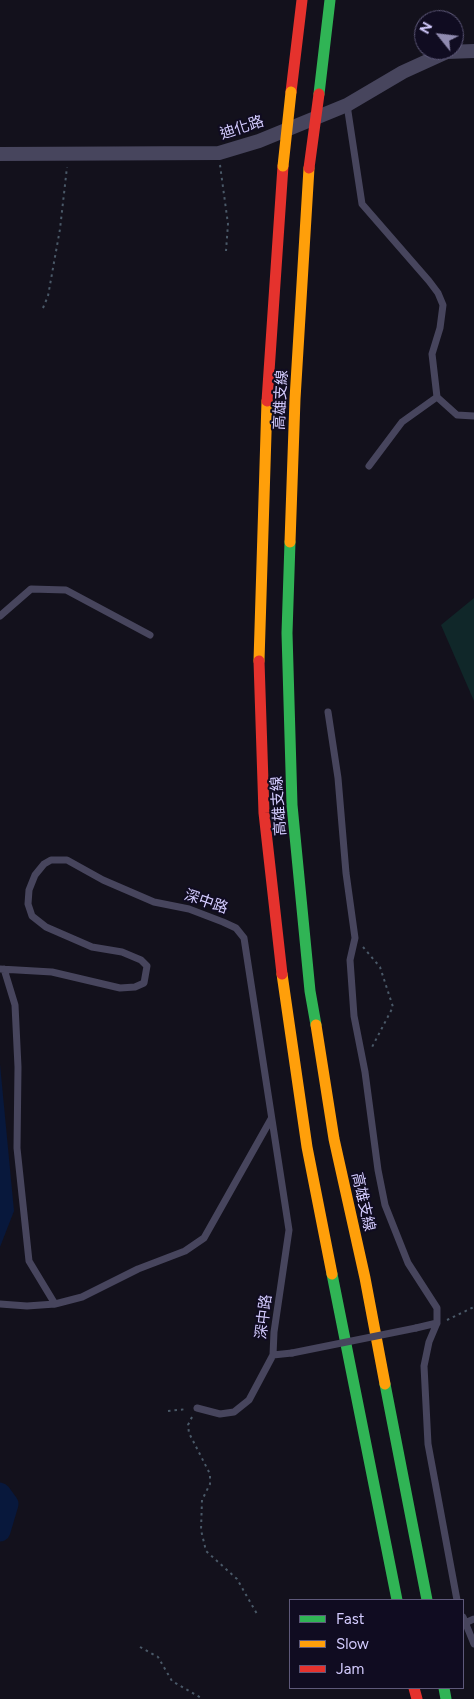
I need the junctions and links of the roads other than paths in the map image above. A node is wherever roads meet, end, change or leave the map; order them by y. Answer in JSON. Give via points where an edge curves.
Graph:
{"nodes":[{"id":1,"x":302,"y":0,"type":"edge"},
{"id":2,"x":330,"y":0,"type":"edge"},
{"id":3,"x":474,"y":51,"type":"edge"},
{"id":4,"x":347,"y":105,"type":"junction"},
{"id":5,"x":0,"y":154,"type":"edge"},
{"id":6,"x":437,"y":397,"type":"junction"},
{"id":7,"x":474,"y":416,"type":"edge"},
{"id":8,"x":369,"y":466,"type":"dead end"},
{"id":9,"x":0,"y":616,"type":"edge"},
{"id":10,"x":150,"y":634,"type":"dead end"},
{"id":11,"x":328,"y":712,"type":"dead end"},
{"id":12,"x":2,"y":969,"type":"edge"},
{"id":13,"x":271,"y":1118,"type":"junction"},
{"id":14,"x":0,"y":1304,"type":"edge"},
{"id":15,"x":55,"y":1304,"type":"junction"},
{"id":16,"x":438,"y":1323,"type":"junction"},
{"id":17,"x":273,"y":1355,"type":"junction"},
{"id":18,"x":197,"y":1408,"type":"road end"},
{"id":19,"x":398,"y":1599,"type":"edge"},
{"id":20,"x":427,"y":1599,"type":"edge"},
{"id":21,"x":458,"y":1599,"type":"edge"},
{"id":22,"x":474,"y":1619,"type":"edge"},
{"id":23,"x":464,"y":1620,"type":"edge"},
{"id":24,"x":474,"y":1644,"type":"edge"}],
"edges":[{"from":1,"to":19,"type":"highway","name":"高雄支線","bridge":true,"via":[[283,166],[267,402],[258,642],[264,813],[284,990],[307,1147]]},
{"from":2,"to":20,"type":"highway","name":"高雄支線","bridge":true,"via":[[309,168],[295,399],[287,633],[292,805],[310,990],[334,1139],[365,1278]]},
{"from":3,"to":4,"type":"street","name":"迪化路","via":[[447,52],[403,72]]},
{"from":4,"to":5,"type":"street","name":"迪化路","via":[[259,142],[219,153]]},
{"from":4,"to":6,"type":"lane","via":[[362,204],[429,281],[443,305],[432,354]]},
{"from":6,"to":7,"type":"lane","via":[[457,415]]},
{"from":6,"to":8,"type":"lane","via":[[402,422]]},
{"from":9,"to":10,"type":"lane","via":[[31,589],[66,590]]},
{"from":11,"to":16,"type":"lane","via":[[355,938],[350,960],[354,1016],[385,1205],[408,1263],[437,1308]]},
{"from":12,"to":13,"type":"lane","name":"深中路","via":[[52,972],[120,988],[144,983],[147,966],[141,960],[122,952],[92,947],[46,927],[32,916],[28,904],[35,875],[51,860],[67,860],[154,902],[189,908],[236,928],[244,938]]},
{"from":12,"to":15,"type":"lane","via":[[15,1005],[17,1148],[29,1261]]},
{"from":13,"to":15,"type":"lane","via":[[204,1238],[185,1251],[138,1269],[82,1297]]},
{"from":13,"to":17,"type":"lane","name":"深中路","via":[[289,1230]]},
{"from":14,"to":15,"type":"lane"},
{"from":16,"to":17,"type":"lane","bridge":true},
{"from":16,"to":21,"type":"lane","via":[[429,1342],[424,1366],[428,1444]]},
{"from":17,"to":18,"type":"lane","name":"深中路","via":[[249,1400],[234,1412],[220,1414]]},
{"from":22,"to":23,"type":"lane"},
{"from":23,"to":24,"type":"lane"}]}
